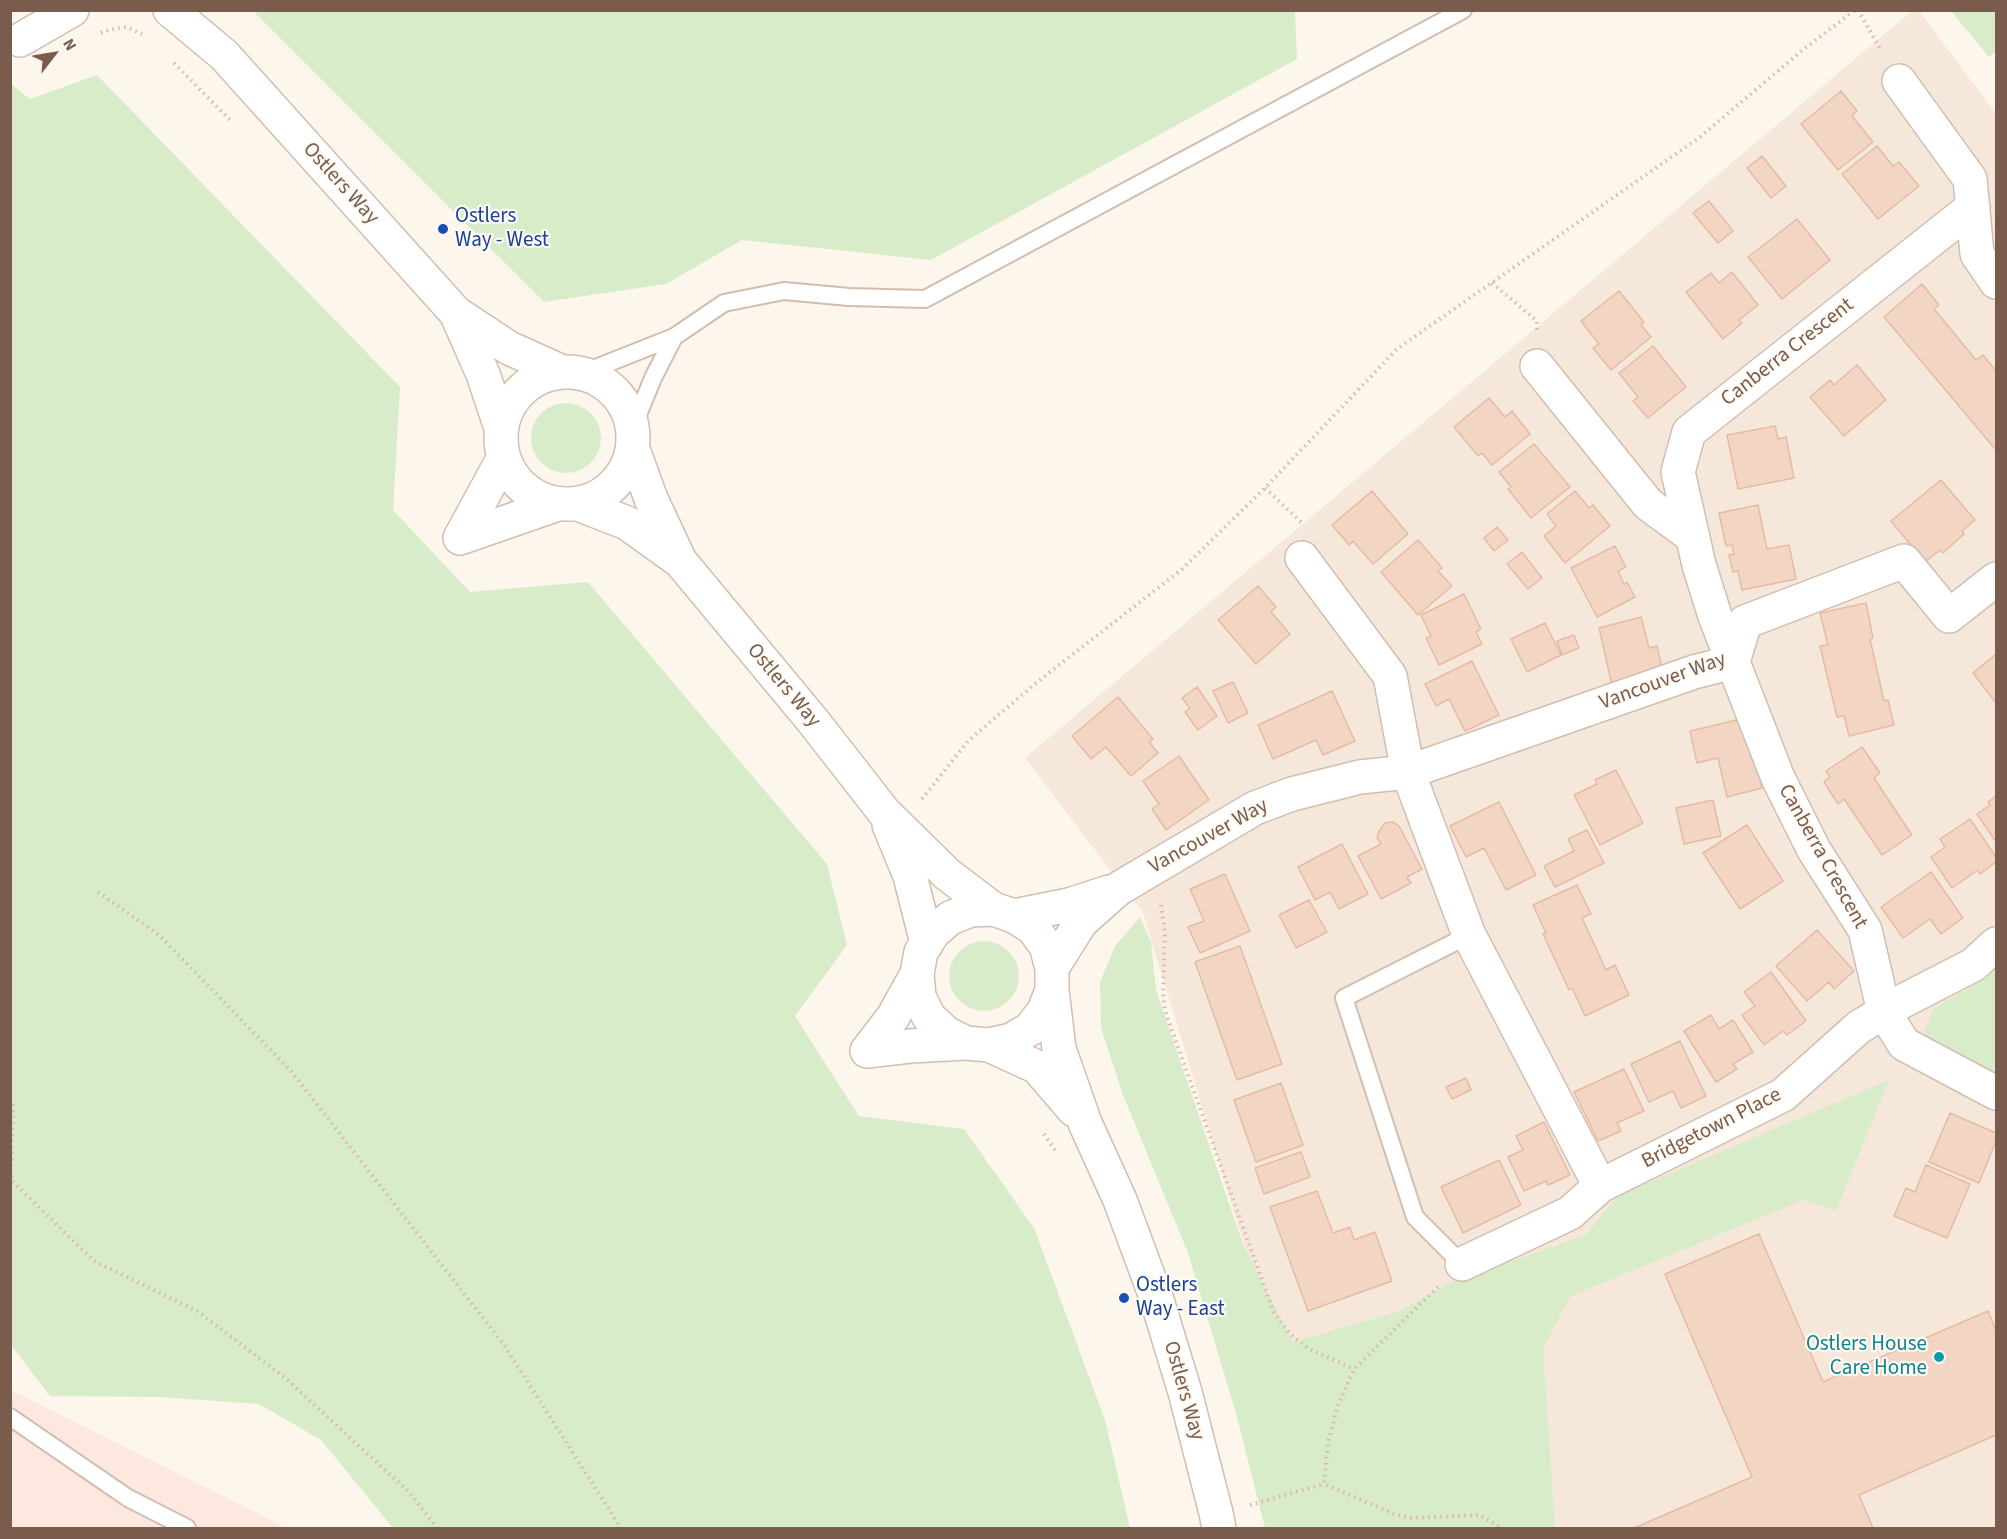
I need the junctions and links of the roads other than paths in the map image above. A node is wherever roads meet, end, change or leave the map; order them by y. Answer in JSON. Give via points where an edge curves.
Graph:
{"nodes":[{"id":1,"x":26,"y":10,"type":"edge"},
{"id":2,"x":72,"y":10,"type":"edge"},
{"id":3,"x":170,"y":10,"type":"edge"},
{"id":4,"x":195,"y":10,"type":"edge"},
{"id":5,"x":1463,"y":10,"type":"edge"},
{"id":6,"x":224,"y":55,"type":"junction"},
{"id":7,"x":1899,"y":81,"type":"road end"},
{"id":8,"x":1973,"y":207,"type":"junction"},
{"id":9,"x":1996,"y":282,"type":"edge"},
{"id":10,"x":456,"y":313,"type":"junction"},
{"id":11,"x":674,"y":337,"type":"junction"},
{"id":12,"x":1537,"y":366,"type":"road end"},
{"id":13,"x":572,"y":372,"type":"junction"},
{"id":14,"x":633,"y":438,"type":"junction"},
{"id":15,"x":502,"y":444,"type":"junction"},
{"id":16,"x":568,"y":504,"type":"junction"},
{"id":17,"x":1693,"y":537,"type":"junction"},
{"id":18,"x":1302,"y":558,"type":"road end"},
{"id":19,"x":680,"y":561,"type":"junction"},
{"id":20,"x":1996,"y":579,"type":"edge"},
{"id":21,"x":1733,"y":662,"type":"junction"},
{"id":22,"x":1408,"y":772,"type":"junction"},
{"id":23,"x":884,"y":812,"type":"junction"},
{"id":24,"x":1118,"y":889,"type":"junction"},
{"id":25,"x":1004,"y":912,"type":"junction"},
{"id":26,"x":1469,"y":935,"type":"junction"},
{"id":27,"x":927,"y":943,"type":"junction"},
{"id":28,"x":1996,"y":944,"type":"edge"},
{"id":29,"x":917,"y":974,"type":"junction"},
{"id":30,"x":1052,"y":979,"type":"junction"},
{"id":31,"x":1884,"y":1012,"type":"junction"},
{"id":32,"x":977,"y":1044,"type":"junction"},
{"id":33,"x":1996,"y":1094,"type":"edge"},
{"id":34,"x":1085,"y":1123,"type":"junction"},
{"id":35,"x":1600,"y":1186,"type":"junction"},
{"id":36,"x":1462,"y":1264,"type":"joint"},
{"id":37,"x":10,"y":1418,"type":"edge"},
{"id":38,"x":187,"y":1528,"type":"edge"},
{"id":39,"x":1219,"y":1528,"type":"edge"}],
"edges":[{"from":1,"to":2,"type":"street","via":[[20,40]]},
{"from":3,"to":6,"type":"street","name":"Ostlers Way"},
{"from":4,"to":6,"type":"street","name":"Ostlers Way"},
{"from":5,"to":11,"type":"lane","via":[[925,299],[784,291],[724,303]]},
{"from":6,"to":10,"type":"street","name":"Ostlers Way"},
{"from":7,"to":8,"type":"street","via":[[1970,179]]},
{"from":8,"to":9,"type":"street","via":[[1977,254]]},
{"from":8,"to":17,"type":"street","name":"Canberra Crescent","via":[[1689,432],[1678,472]]},
{"from":10,"to":13,"type":"street","name":"Ostlers Way","via":[[509,348]]},
{"from":10,"to":15,"type":"street","name":"Ostlers Way","via":[[483,374]]},
{"from":11,"to":13,"type":"lane"},
{"from":11,"to":14,"type":"lane","via":[[652,378]]},
{"from":12,"to":17,"type":"street","via":[[1648,504]]},
{"from":13,"to":14,"type":"street","name":"Ostlers Way","via":[[601,380],[616,392],[627,408]]},
{"from":13,"to":15,"type":"street","via":[[539,377],[521,389],[507,407]]},
{"from":14,"to":16,"type":"street","via":[[626,468],[614,485],[598,497]]},
{"from":14,"to":19,"type":"street","name":"Ostlers Way","via":[[651,499]]},
{"from":15,"to":16,"type":"street","name":"Ostlers Way","via":[[512,476],[524,489],[540,499]]},
{"from":15,"to":16,"type":"street","via":[[460,538]]},
{"from":16,"to":19,"type":"street","name":"Ostlers Way","via":[[627,523]]},
{"from":17,"to":21,"type":"street","name":"Canberra Crescent","via":[[1715,616]]},
{"from":18,"to":22,"type":"street","via":[[1390,676]]},
{"from":19,"to":23,"type":"street","name":"Ostlers Way"},
{"from":20,"to":21,"type":"street","name":"Vancouver Way","via":[[1949,616],[1904,561],[1745,622]]},
{"from":21,"to":22,"type":"street","name":"Vancouver Way","via":[[1694,672]]},
{"from":21,"to":31,"type":"street","name":"Canberra Crescent","via":[[1778,778],[1814,850],[1865,930]]},
{"from":22,"to":24,"type":"street","name":"Vancouver Way","via":[[1360,777],[1255,808]]},
{"from":22,"to":26,"type":"street"},
{"from":23,"to":25,"type":"street","name":"Ostlers Way","via":[[947,874]]},
{"from":23,"to":27,"type":"street","name":"Ostlers Way","via":[[910,876]]},
{"from":24,"to":25,"type":"street","via":[[1069,905]]},
{"from":24,"to":30,"type":"street","via":[[1081,922]]},
{"from":25,"to":27,"type":"street","name":"Ostlers Way","via":[[971,910],[950,918]]},
{"from":25,"to":30,"type":"street","name":"Ostlers Way","via":[[1033,928],[1046,946]]},
{"from":26,"to":35,"type":"street"},
{"from":26,"to":36,"type":"lane","via":[[1344,998],[1415,1217]]},
{"from":27,"to":29,"type":"street","name":"Ostlers Way"},
{"from":28,"to":31,"type":"street","name":"Bridgetown Place","via":[[1973,965]]},
{"from":29,"to":32,"type":"street","name":"Ostlers Way","via":[[919,997],[929,1017],[946,1033]]},
{"from":29,"to":32,"type":"street","via":[[893,1017],[867,1051]]},
{"from":30,"to":32,"type":"street","via":[[1044,1011],[1030,1029],[1011,1040]]},
{"from":30,"to":34,"type":"street","name":"Ostlers Way","via":[[1059,1049]]},
{"from":31,"to":33,"type":"street","name":"Canberra Crescent","via":[[1904,1044]]},
{"from":31,"to":35,"type":"street","name":"Bridgetown Place","via":[[1859,1027],[1783,1095]]},
{"from":32,"to":34,"type":"street","name":"Ostlers Way","via":[[1036,1067]]},
{"from":34,"to":39,"type":"street","name":"Ostlers Way","via":[[1120,1200],[1156,1298],[1188,1403]]},
{"from":35,"to":36,"type":"street","name":"Bridgetown Place","via":[[1570,1213]]},
{"from":37,"to":38,"type":"lane","via":[[128,1498]]}]}
